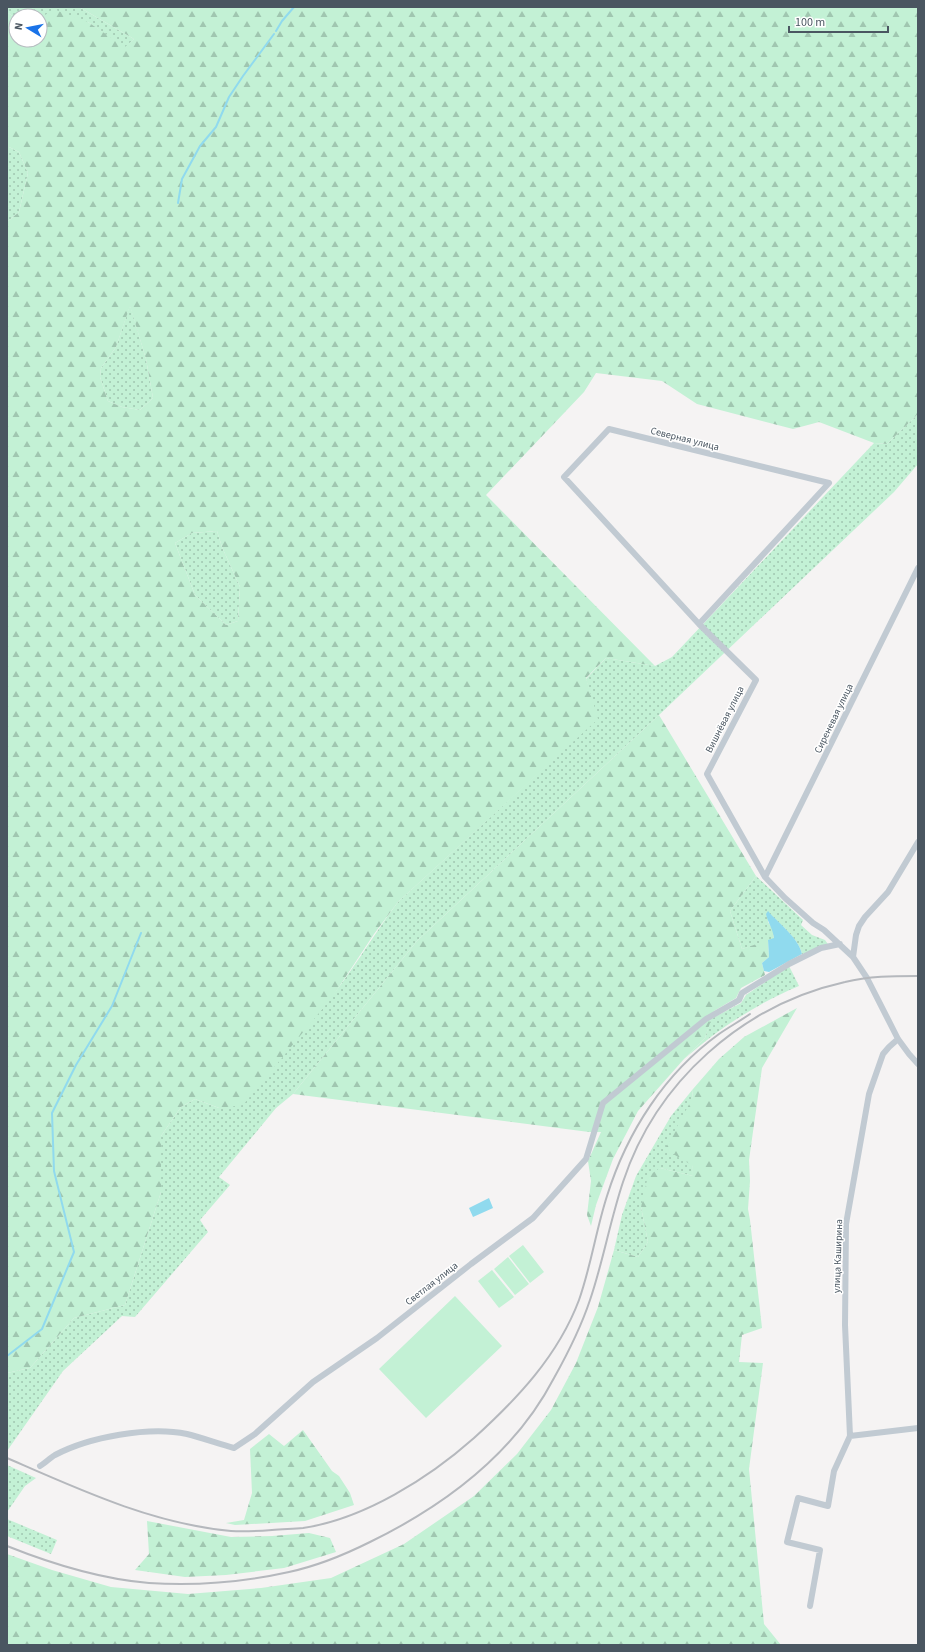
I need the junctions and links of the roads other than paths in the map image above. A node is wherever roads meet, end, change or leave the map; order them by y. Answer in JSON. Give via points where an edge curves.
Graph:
{"nodes":[{"id":1,"x":918,"y":568,"type":"edge"},
{"id":2,"x":699,"y":624,"type":"junction"},
{"id":3,"x":918,"y":842,"type":"edge"},
{"id":4,"x":765,"y":877,"type":"junction"},
{"id":5,"x":840,"y":944,"type":"junction"},
{"id":6,"x":853,"y":957,"type":"junction"},
{"id":7,"x":898,"y":1039,"type":"junction"},
{"id":8,"x":918,"y":1064,"type":"edge"},
{"id":9,"x":918,"y":1428,"type":"edge"},
{"id":10,"x":850,"y":1436,"type":"junction"},
{"id":11,"x":40,"y":1466,"type":"dead end"},
{"id":12,"x":810,"y":1606,"type":"dead end"}],
"edges":[{"from":1,"to":4,"type":"street","name":"Сиреневая улица"},
{"from":2,"to":2,"type":"street","name":"Северная улица","via":[[564,477],[609,429],[828,483]]},
{"from":2,"to":4,"type":"street","name":"Вишнёвая улица","via":[[756,680],[707,774]]},
{"from":3,"to":6,"type":"street","via":[[888,892],[864,916],[856,934]]},
{"from":4,"to":5,"type":"street","via":[[785,898]]},
{"from":5,"to":6,"type":"street"},
{"from":5,"to":11,"type":"street","name":"Светлая улица","via":[[821,948],[742,992],[739,1000],[706,1019],[603,1103],[586,1158],[533,1218],[377,1338],[314,1382],[255,1434],[234,1448],[187,1434],[143,1431],[74,1447]]},
{"from":6,"to":7,"type":"street","via":[[867,978]]},
{"from":7,"to":8,"type":"street"},
{"from":7,"to":10,"type":"street","name":"улица Каширина","via":[[883,1054],[870,1094],[846,1224],[845,1325]]},
{"from":9,"to":10,"type":"street"},
{"from":10,"to":12,"type":"street","via":[[834,1471],[828,1506],[798,1498],[787,1542],[820,1550]]}]}
